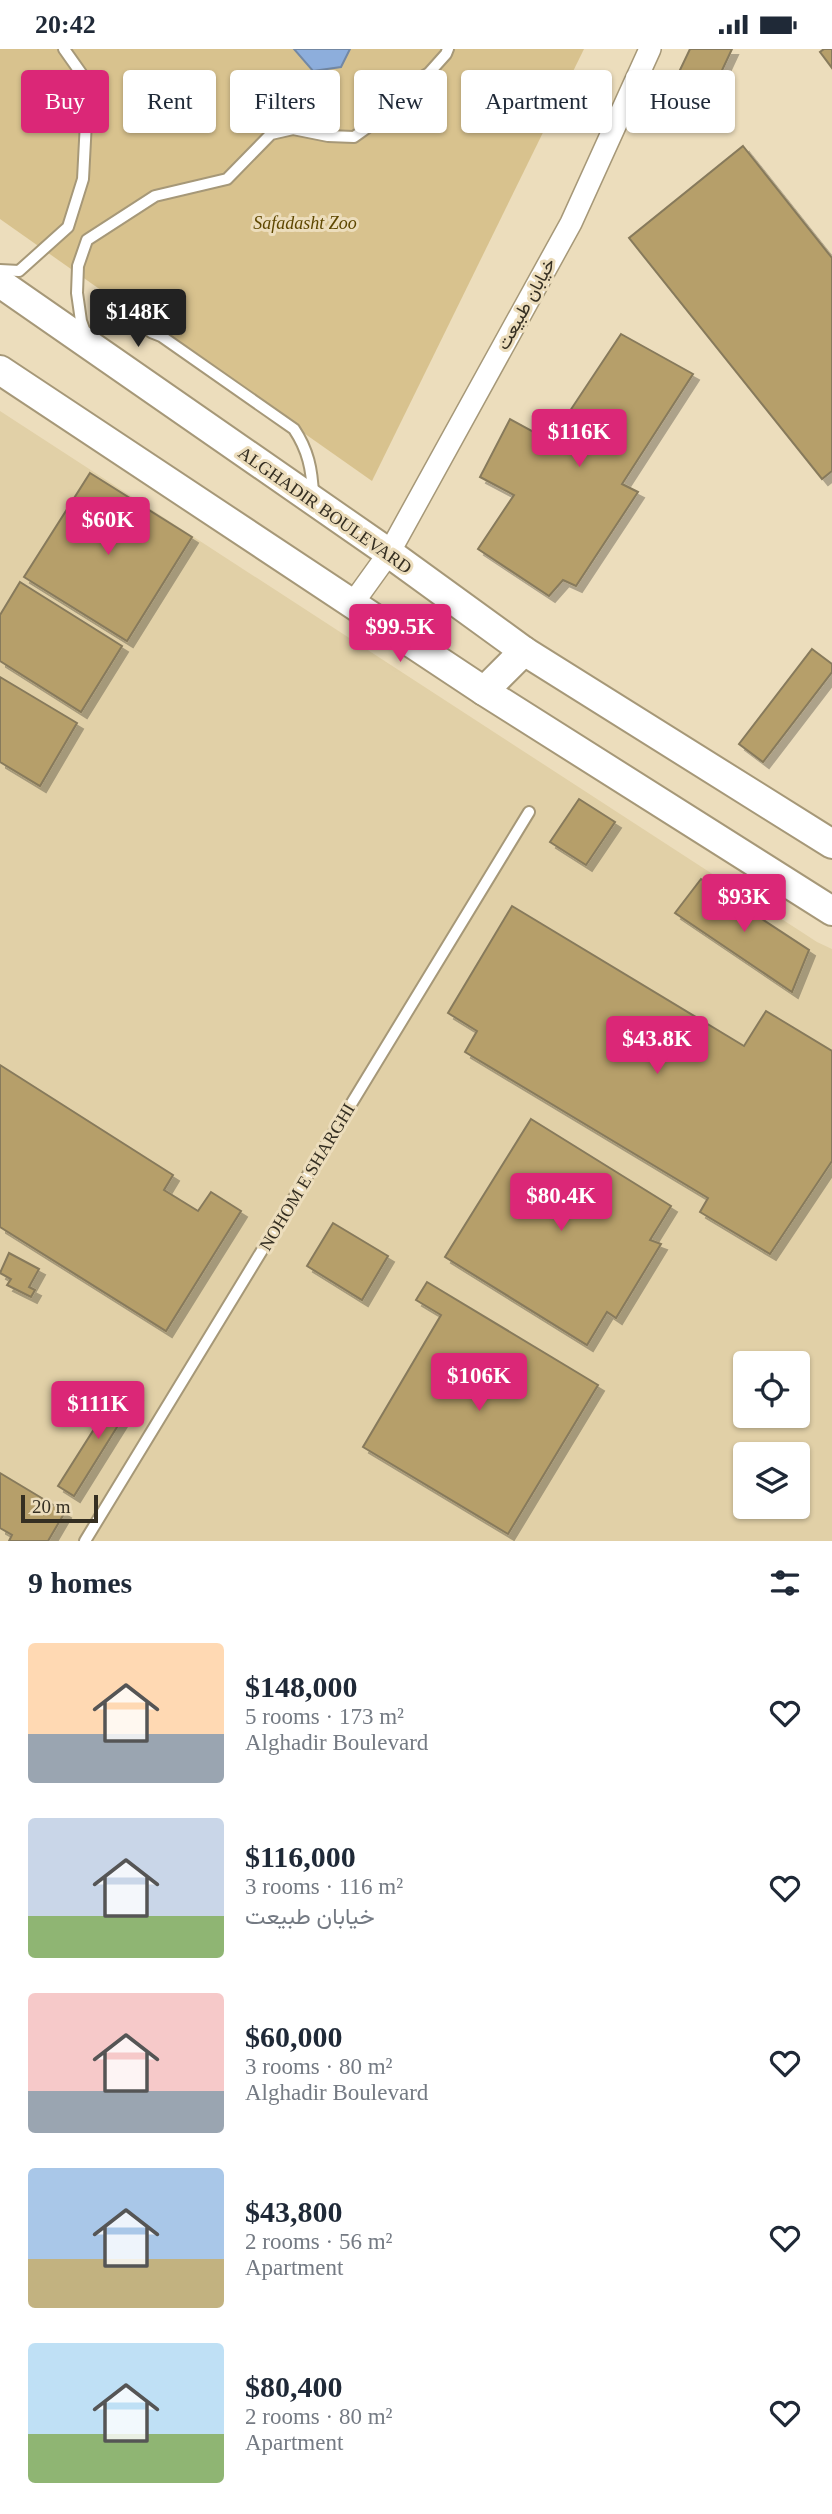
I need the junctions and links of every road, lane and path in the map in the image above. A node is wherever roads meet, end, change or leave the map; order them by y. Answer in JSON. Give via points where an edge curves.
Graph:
{"nodes":[{"id":1,"x":64,"y":49,"type":"edge"},
{"id":2,"x":448,"y":49,"type":"edge"},
{"id":3,"x":650,"y":49,"type":"edge"},
{"id":4,"x":0,"y":270,"type":"edge"},
{"id":5,"x":0,"y":283,"type":"edge"},
{"id":6,"x":150,"y":332,"type":"dead end"},
{"id":7,"x":90,"y":344,"type":"junction"},
{"id":8,"x":0,"y":370,"type":"edge"},
{"id":9,"x":313,"y":501,"type":"junction"},
{"id":10,"x":389,"y":553,"type":"junction"},
{"id":11,"x":353,"y":603,"type":"junction"},
{"id":12,"x":524,"y":651,"type":"junction"},
{"id":13,"x":484,"y":691,"type":"junction"},
{"id":14,"x":529,"y":812,"type":"dead end"},
{"id":15,"x":832,"y":844,"type":"edge"},
{"id":16,"x":832,"y":911,"type":"edge"},
{"id":17,"x":85,"y":1541,"type":"edge"}],
"edges":[{"from":1,"to":4,"type":"lane","via":[[88,83],[83,179],[68,227],[19,271]]},
{"from":2,"to":7,"type":"lane","via":[[429,73],[403,87],[375,122],[354,138],[293,129],[271,134],[227,179],[155,196],[87,240],[78,266],[77,293]]},
{"from":3,"to":10,"type":"street","name":"خیابان طبیعت","via":[[570,223]]},
{"from":5,"to":7,"type":"street","name":"ALGHADIR BOULEVARD"},
{"from":6,"to":9,"type":"lane","via":[[294,429],[306,447]]},
{"from":7,"to":9,"type":"street","name":"ALGHADIR BOULEVARD"},
{"from":8,"to":11,"type":"street"},
{"from":9,"to":10,"type":"street","name":"ALGHADIR BOULEVARD"},
{"from":10,"to":11,"type":"street","name":"خیابان طبیعت"},
{"from":10,"to":12,"type":"street","name":"ALGHADIR BOULEVARD"},
{"from":11,"to":13,"type":"street"},
{"from":12,"to":13,"type":"street"},
{"from":12,"to":15,"type":"street","name":"ALGHADIR BOULEVARD"},
{"from":13,"to":16,"type":"street"},
{"from":14,"to":17,"type":"lane","name":"NOHOM E SHARGHI"}]}
